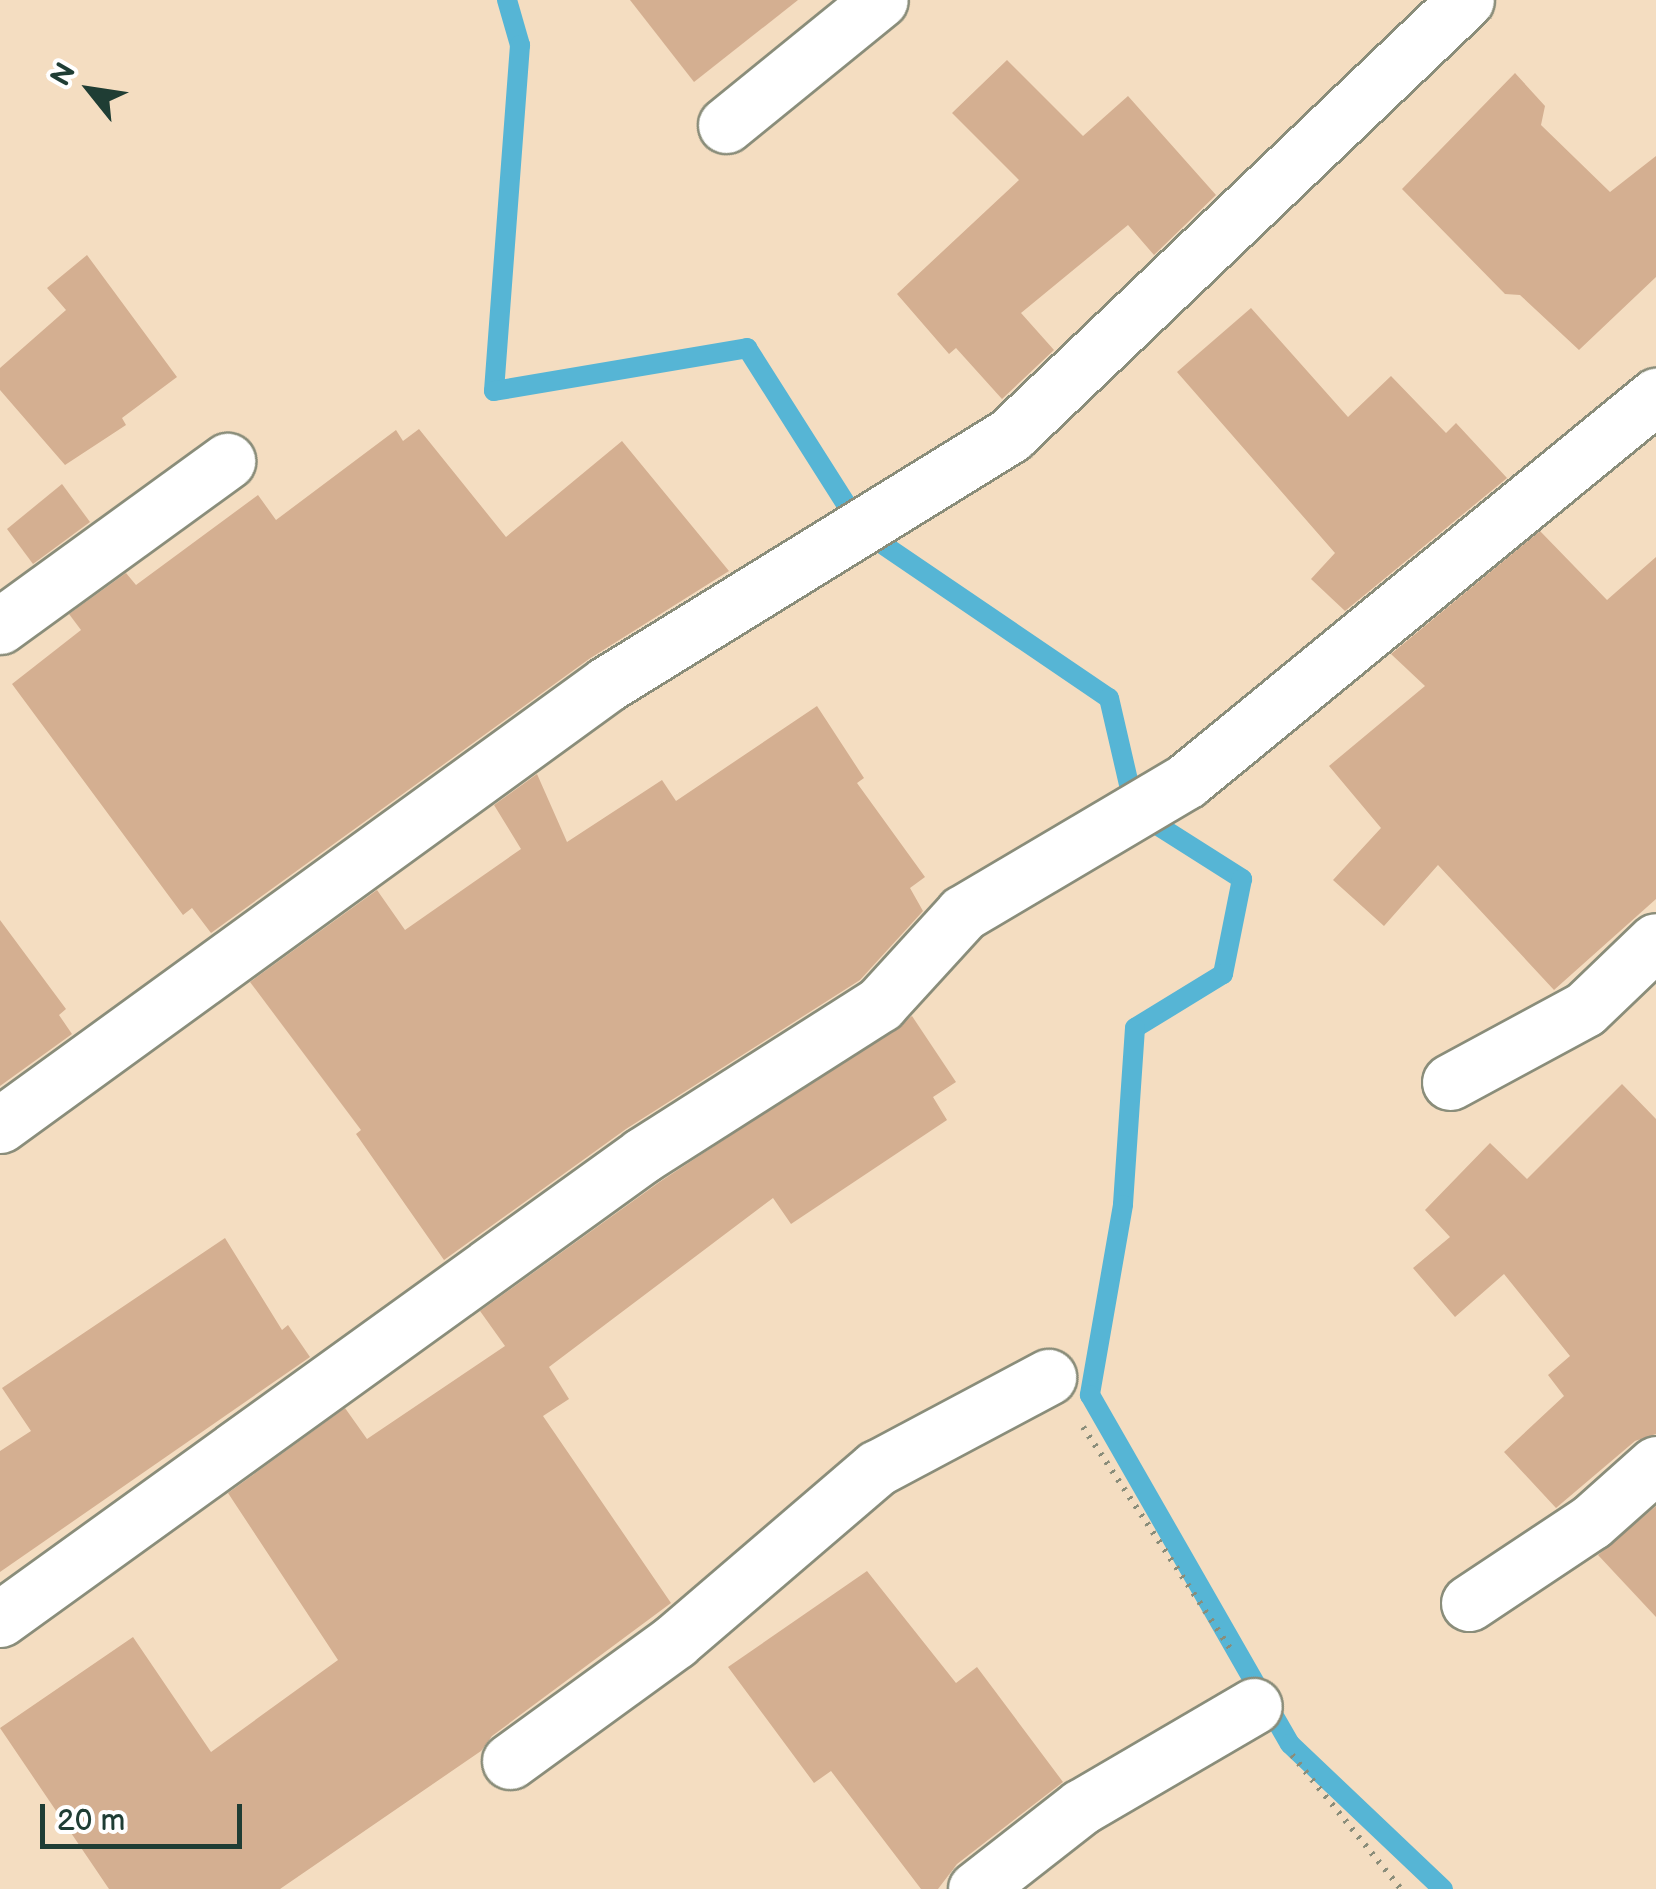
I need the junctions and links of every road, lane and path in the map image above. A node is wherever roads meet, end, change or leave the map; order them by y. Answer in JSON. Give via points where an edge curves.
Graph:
{"nodes":[{"id":1,"x":880,"y":0,"type":"edge"},
{"id":2,"x":1466,"y":0,"type":"edge"},
{"id":3,"x":726,"y":125,"type":"dead end"},
{"id":4,"x":1656,"y":396,"type":"edge"},
{"id":5,"x":227,"y":461,"type":"dead end"},
{"id":6,"x":0,"y":626,"type":"edge"},
{"id":7,"x":1656,"y":940,"type":"edge"},
{"id":8,"x":1450,"y":1082,"type":"dead end"},
{"id":9,"x":0,"y":1125,"type":"edge"},
{"id":10,"x":1048,"y":1377,"type":"joint"},
{"id":11,"x":1656,"y":1464,"type":"edge"},
{"id":12,"x":1469,"y":1603,"type":"dead end"},
{"id":13,"x":0,"y":1619,"type":"edge"},
{"id":14,"x":1254,"y":1706,"type":"junction"},
{"id":15,"x":510,"y":1761,"type":"dead end"},
{"id":16,"x":976,"y":1889,"type":"edge"},
{"id":17,"x":1400,"y":1889,"type":"edge"}],
"edges":[{"from":1,"to":3,"type":"street"},
{"from":2,"to":9,"type":"street","via":[[1010,435],[608,684]]},
{"from":4,"to":13,"type":"street","via":[[1186,782],[963,913],[880,1004],[642,1155]]},
{"from":5,"to":6,"type":"street"},
{"from":7,"to":8,"type":"street","via":[[1584,1009]]},
{"from":10,"to":14,"type":"path","via":[[1233,1654]]},
{"from":10,"to":15,"type":"street","via":[[876,1468],[675,1641]]},
{"from":11,"to":12,"type":"street","via":[[1591,1522]]},
{"from":14,"to":16,"type":"street","via":[[1081,1807]]},
{"from":14,"to":17,"type":"path"}]}
